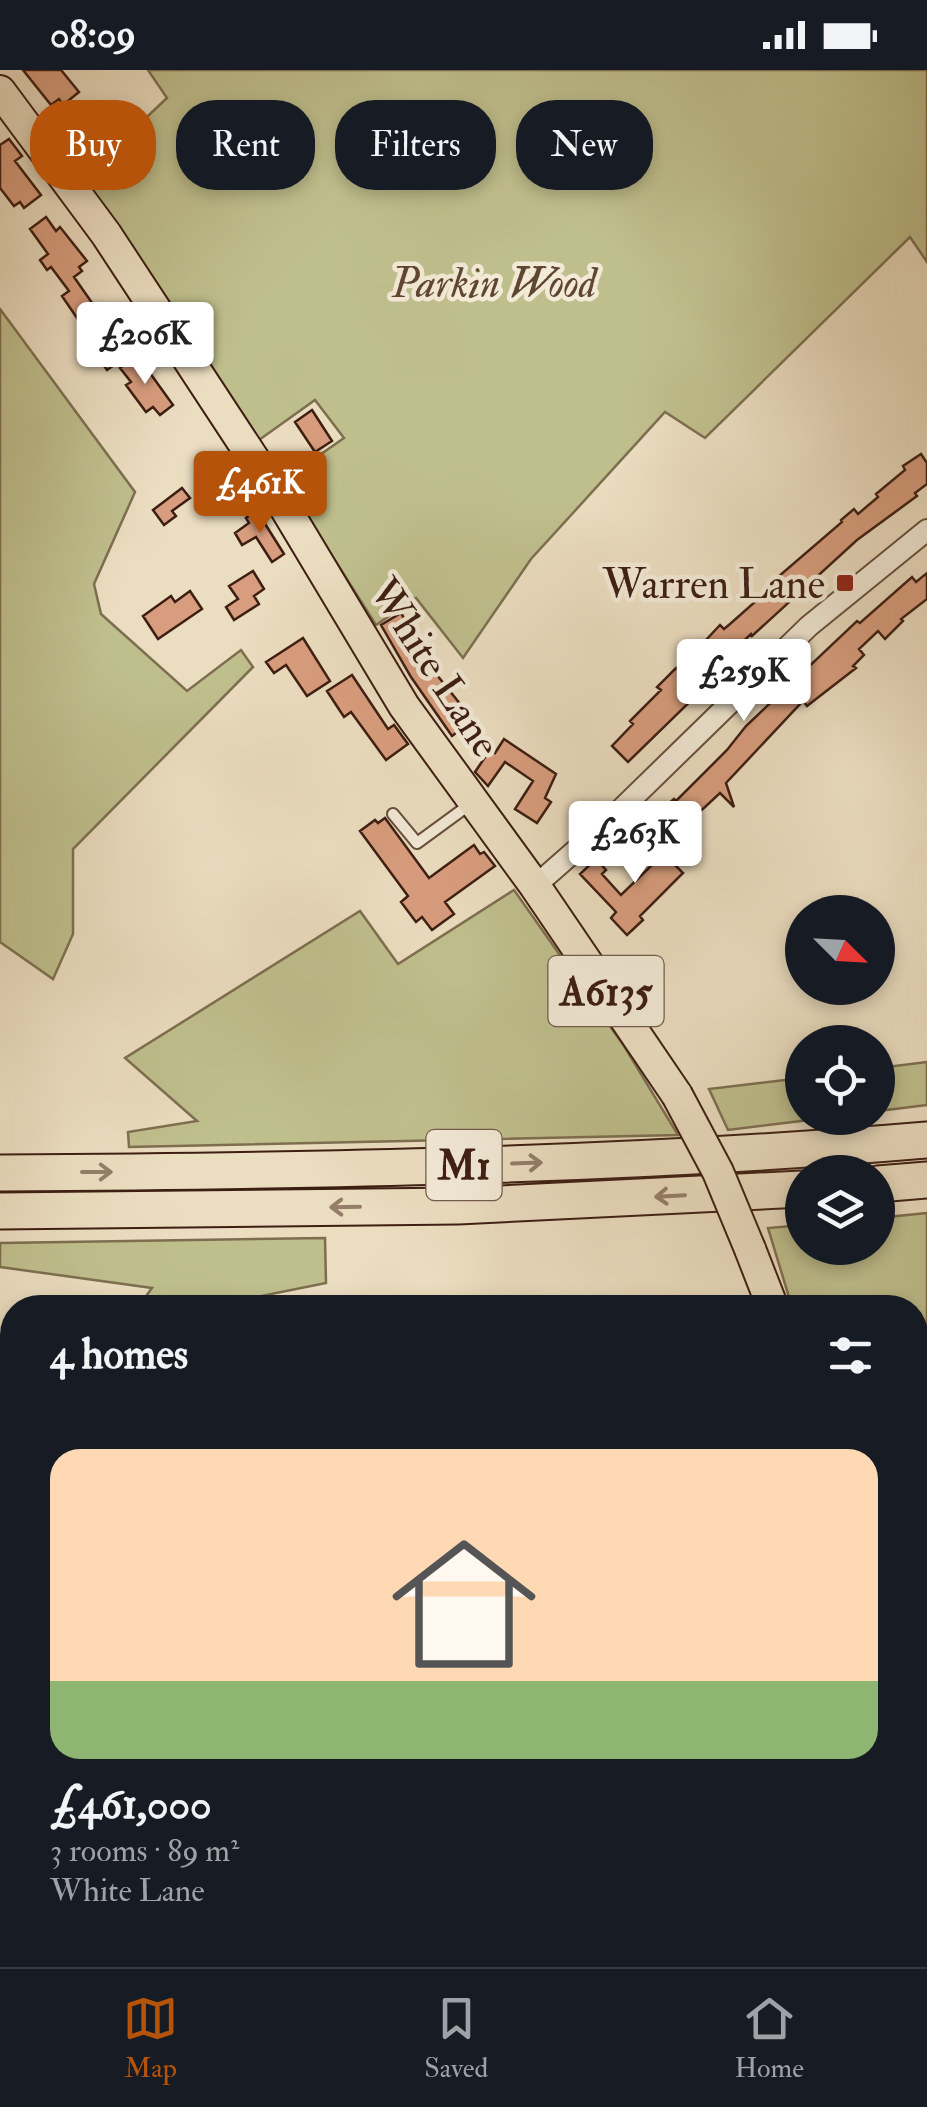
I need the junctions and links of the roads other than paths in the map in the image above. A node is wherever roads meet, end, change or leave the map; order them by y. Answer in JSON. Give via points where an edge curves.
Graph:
{"nodes":[{"id":1,"x":0,"y":91,"type":"edge"},
{"id":2,"x":927,"y":530,"type":"edge"},
{"id":3,"x":474,"y":802,"type":"junction"},
{"id":4,"x":394,"y":814,"type":"dead end"},
{"id":5,"x":535,"y":886,"type":"junction"},
{"id":6,"x":927,"y":1140,"type":"edge"},
{"id":7,"x":0,"y":1173,"type":"edge"},
{"id":8,"x":927,"y":1180,"type":"edge"},
{"id":9,"x":895,"y":1183,"type":"edge"},
{"id":10,"x":785,"y":1190,"type":"edge"},
{"id":11,"x":0,"y":1211,"type":"edge"},
{"id":12,"x":769,"y":1295,"type":"edge"}],
"edges":[{"from":1,"to":3,"type":"main road","name":"White Lane","number":"A6135","via":[[106,234],[278,496],[404,706]]},
{"from":2,"to":5,"type":"street","via":[[809,626]]},
{"from":3,"to":4,"type":"lane","via":[[418,843]]},
{"from":3,"to":5,"type":"main road","name":"White Lane","number":"A6135"},
{"from":5,"to":12,"type":"main road","name":"White Lane","number":"A6135","bridge":true,"via":[[678,1095]]},
{"from":7,"to":6,"type":"highway","number":"M1","one_way":true,"via":[[510,1164]]},
{"from":8,"to":9,"type":"highway"},
{"from":10,"to":11,"type":"highway","number":"M1","one_way":true,"via":[[458,1206]]}]}
